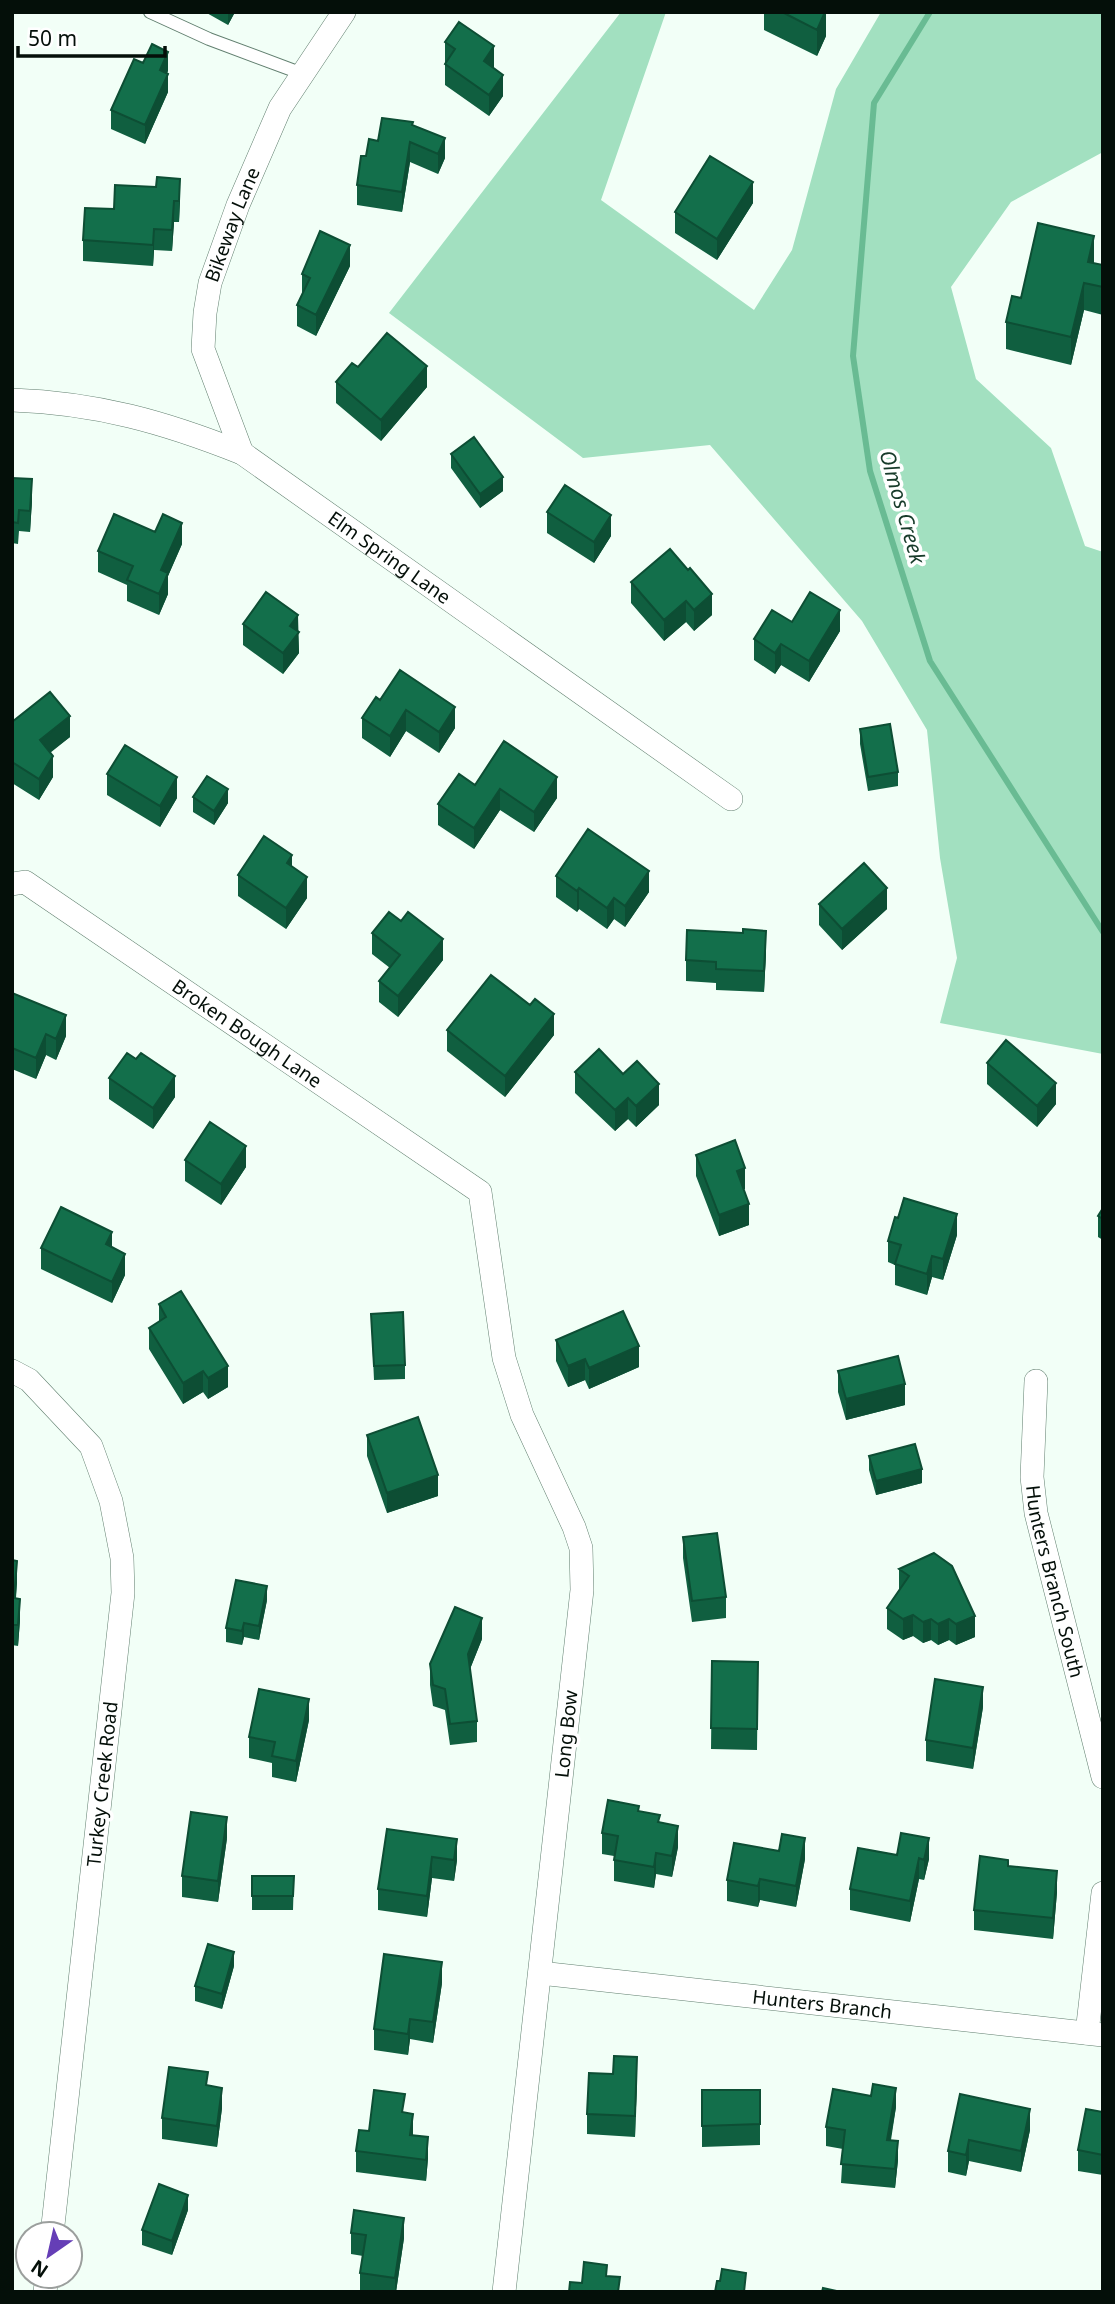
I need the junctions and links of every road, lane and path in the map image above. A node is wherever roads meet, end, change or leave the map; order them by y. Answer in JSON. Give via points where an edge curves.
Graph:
{"nodes":[{"id":1,"x":150,"y":12,"type":"edge"},
{"id":2,"x":344,"y":12,"type":"edge"},
{"id":3,"x":303,"y":74,"type":"junction"},
{"id":4,"x":12,"y":400,"type":"edge"},
{"id":5,"x":242,"y":453,"type":"junction"},
{"id":6,"x":731,"y":799,"type":"dead end"},
{"id":7,"x":12,"y":884,"type":"edge"},
{"id":8,"x":480,"y":1192,"type":"joint"},
{"id":9,"x":12,"y":1371,"type":"edge"},
{"id":10,"x":1037,"y":1381,"type":"dead end"},
{"id":11,"x":1103,"y":1777,"type":"edge"},
{"id":12,"x":1103,"y":1894,"type":"edge"},
{"id":13,"x":540,"y":1973,"type":"junction"},
{"id":14,"x":1095,"y":2034,"type":"edge"},
{"id":15,"x":54,"y":2220,"type":"edge"},
{"id":16,"x":504,"y":2292,"type":"edge"}],
"edges":[{"from":1,"to":3,"type":"lane"},
{"from":2,"to":3,"type":"street","name":"Bikeway Lane"},
{"from":3,"to":5,"type":"street","name":"Bikeway Lane","via":[[280,108],[238,205],[216,263],[205,313],[203,349]]},
{"from":4,"to":5,"type":"street","name":"Elm Spring Lane","via":[[93,407],[181,429]]},
{"from":5,"to":6,"type":"street","name":"Elm Spring Lane"},
{"from":7,"to":8,"type":"street","name":"Broken Bough Lane","via":[[25,882]]},
{"from":8,"to":13,"type":"street","name":"Long Bow","via":[[504,1358],[522,1415],[581,1548],[582,1590]]},
{"from":9,"to":15,"type":"street","name":"Turkey Creek Road","via":[[29,1380],[91,1446],[111,1501],[122,1558],[123,1593]]},
{"from":10,"to":11,"type":"street","name":"Hunters Branch South","via":[[1032,1477],[1036,1513]]},
{"from":12,"to":14,"type":"street"},
{"from":13,"to":14,"type":"street","name":"Hunters Branch"},
{"from":13,"to":16,"type":"street","name":"Long Bow"}]}
